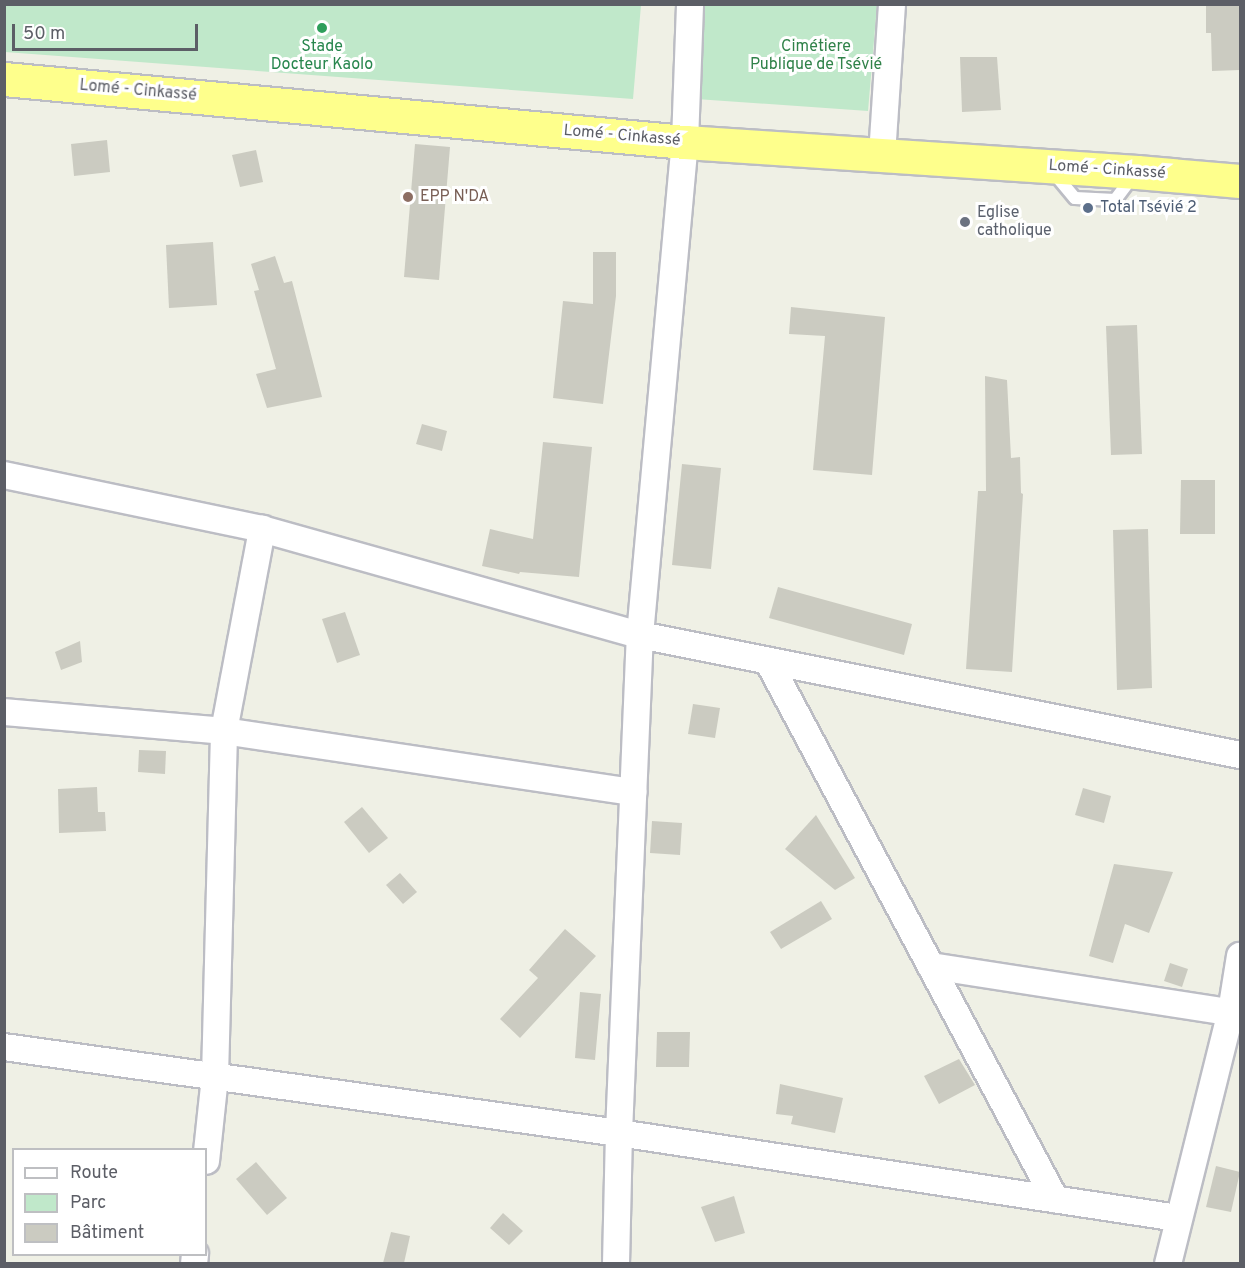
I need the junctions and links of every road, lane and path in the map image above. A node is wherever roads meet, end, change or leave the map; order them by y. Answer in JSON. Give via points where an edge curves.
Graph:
{"nodes":[{"id":1,"x":690,"y":4,"type":"edge"},
{"id":2,"x":892,"y":4,"type":"edge"},
{"id":3,"x":4,"y":79,"type":"edge"},
{"id":4,"x":685,"y":142,"type":"junction"},
{"id":5,"x":882,"y":155,"type":"junction"},
{"id":6,"x":1240,"y":181,"type":"edge"},
{"id":7,"x":4,"y":475,"type":"edge"},
{"id":8,"x":262,"y":529,"type":"junction"},
{"id":9,"x":640,"y":635,"type":"junction"},
{"id":10,"x":768,"y":661,"type":"junction"},
{"id":11,"x":4,"y":712,"type":"edge"},
{"id":12,"x":224,"y":731,"type":"junction"},
{"id":13,"x":1240,"y":755,"type":"edge"},
{"id":14,"x":633,"y":792,"type":"junction"},
{"id":15,"x":1240,"y":956,"type":"edge"},
{"id":16,"x":931,"y":966,"type":"junction"},
{"id":17,"x":1236,"y":1013,"type":"edge"},
{"id":18,"x":4,"y":1047,"type":"edge"},
{"id":19,"x":215,"y":1077,"type":"junction"},
{"id":20,"x":619,"y":1133,"type":"junction"},
{"id":21,"x":207,"y":1152,"type":"edge"},
{"id":22,"x":1055,"y":1199,"type":"junction"},
{"id":23,"x":1178,"y":1218,"type":"junction"},
{"id":24,"x":616,"y":1263,"type":"edge"},
{"id":25,"x":1168,"y":1263,"type":"edge"}],
"edges":[{"from":1,"to":4,"type":"street"},
{"from":2,"to":5,"type":"street"},
{"from":3,"to":4,"type":"highway","name":"Lomé - Cinkassé"},
{"from":4,"to":5,"type":"highway","name":"Lomé - Cinkassé"},
{"from":4,"to":9,"type":"street"},
{"from":5,"to":6,"type":"highway","name":"Lomé - Cinkassé"},
{"from":7,"to":8,"type":"street"},
{"from":8,"to":9,"type":"street"},
{"from":8,"to":12,"type":"street"},
{"from":9,"to":10,"type":"street"},
{"from":9,"to":14,"type":"street"},
{"from":10,"to":13,"type":"street"},
{"from":10,"to":16,"type":"street"},
{"from":11,"to":12,"type":"street"},
{"from":12,"to":14,"type":"street"},
{"from":12,"to":19,"type":"street"},
{"from":14,"to":20,"type":"street"},
{"from":15,"to":17,"type":"street"},
{"from":16,"to":17,"type":"street"},
{"from":16,"to":22,"type":"street"},
{"from":17,"to":23,"type":"street"},
{"from":18,"to":19,"type":"street"},
{"from":19,"to":20,"type":"street"},
{"from":19,"to":21,"type":"street"},
{"from":20,"to":22,"type":"street"},
{"from":20,"to":24,"type":"street"},
{"from":22,"to":23,"type":"street"},
{"from":23,"to":25,"type":"street"}]}
